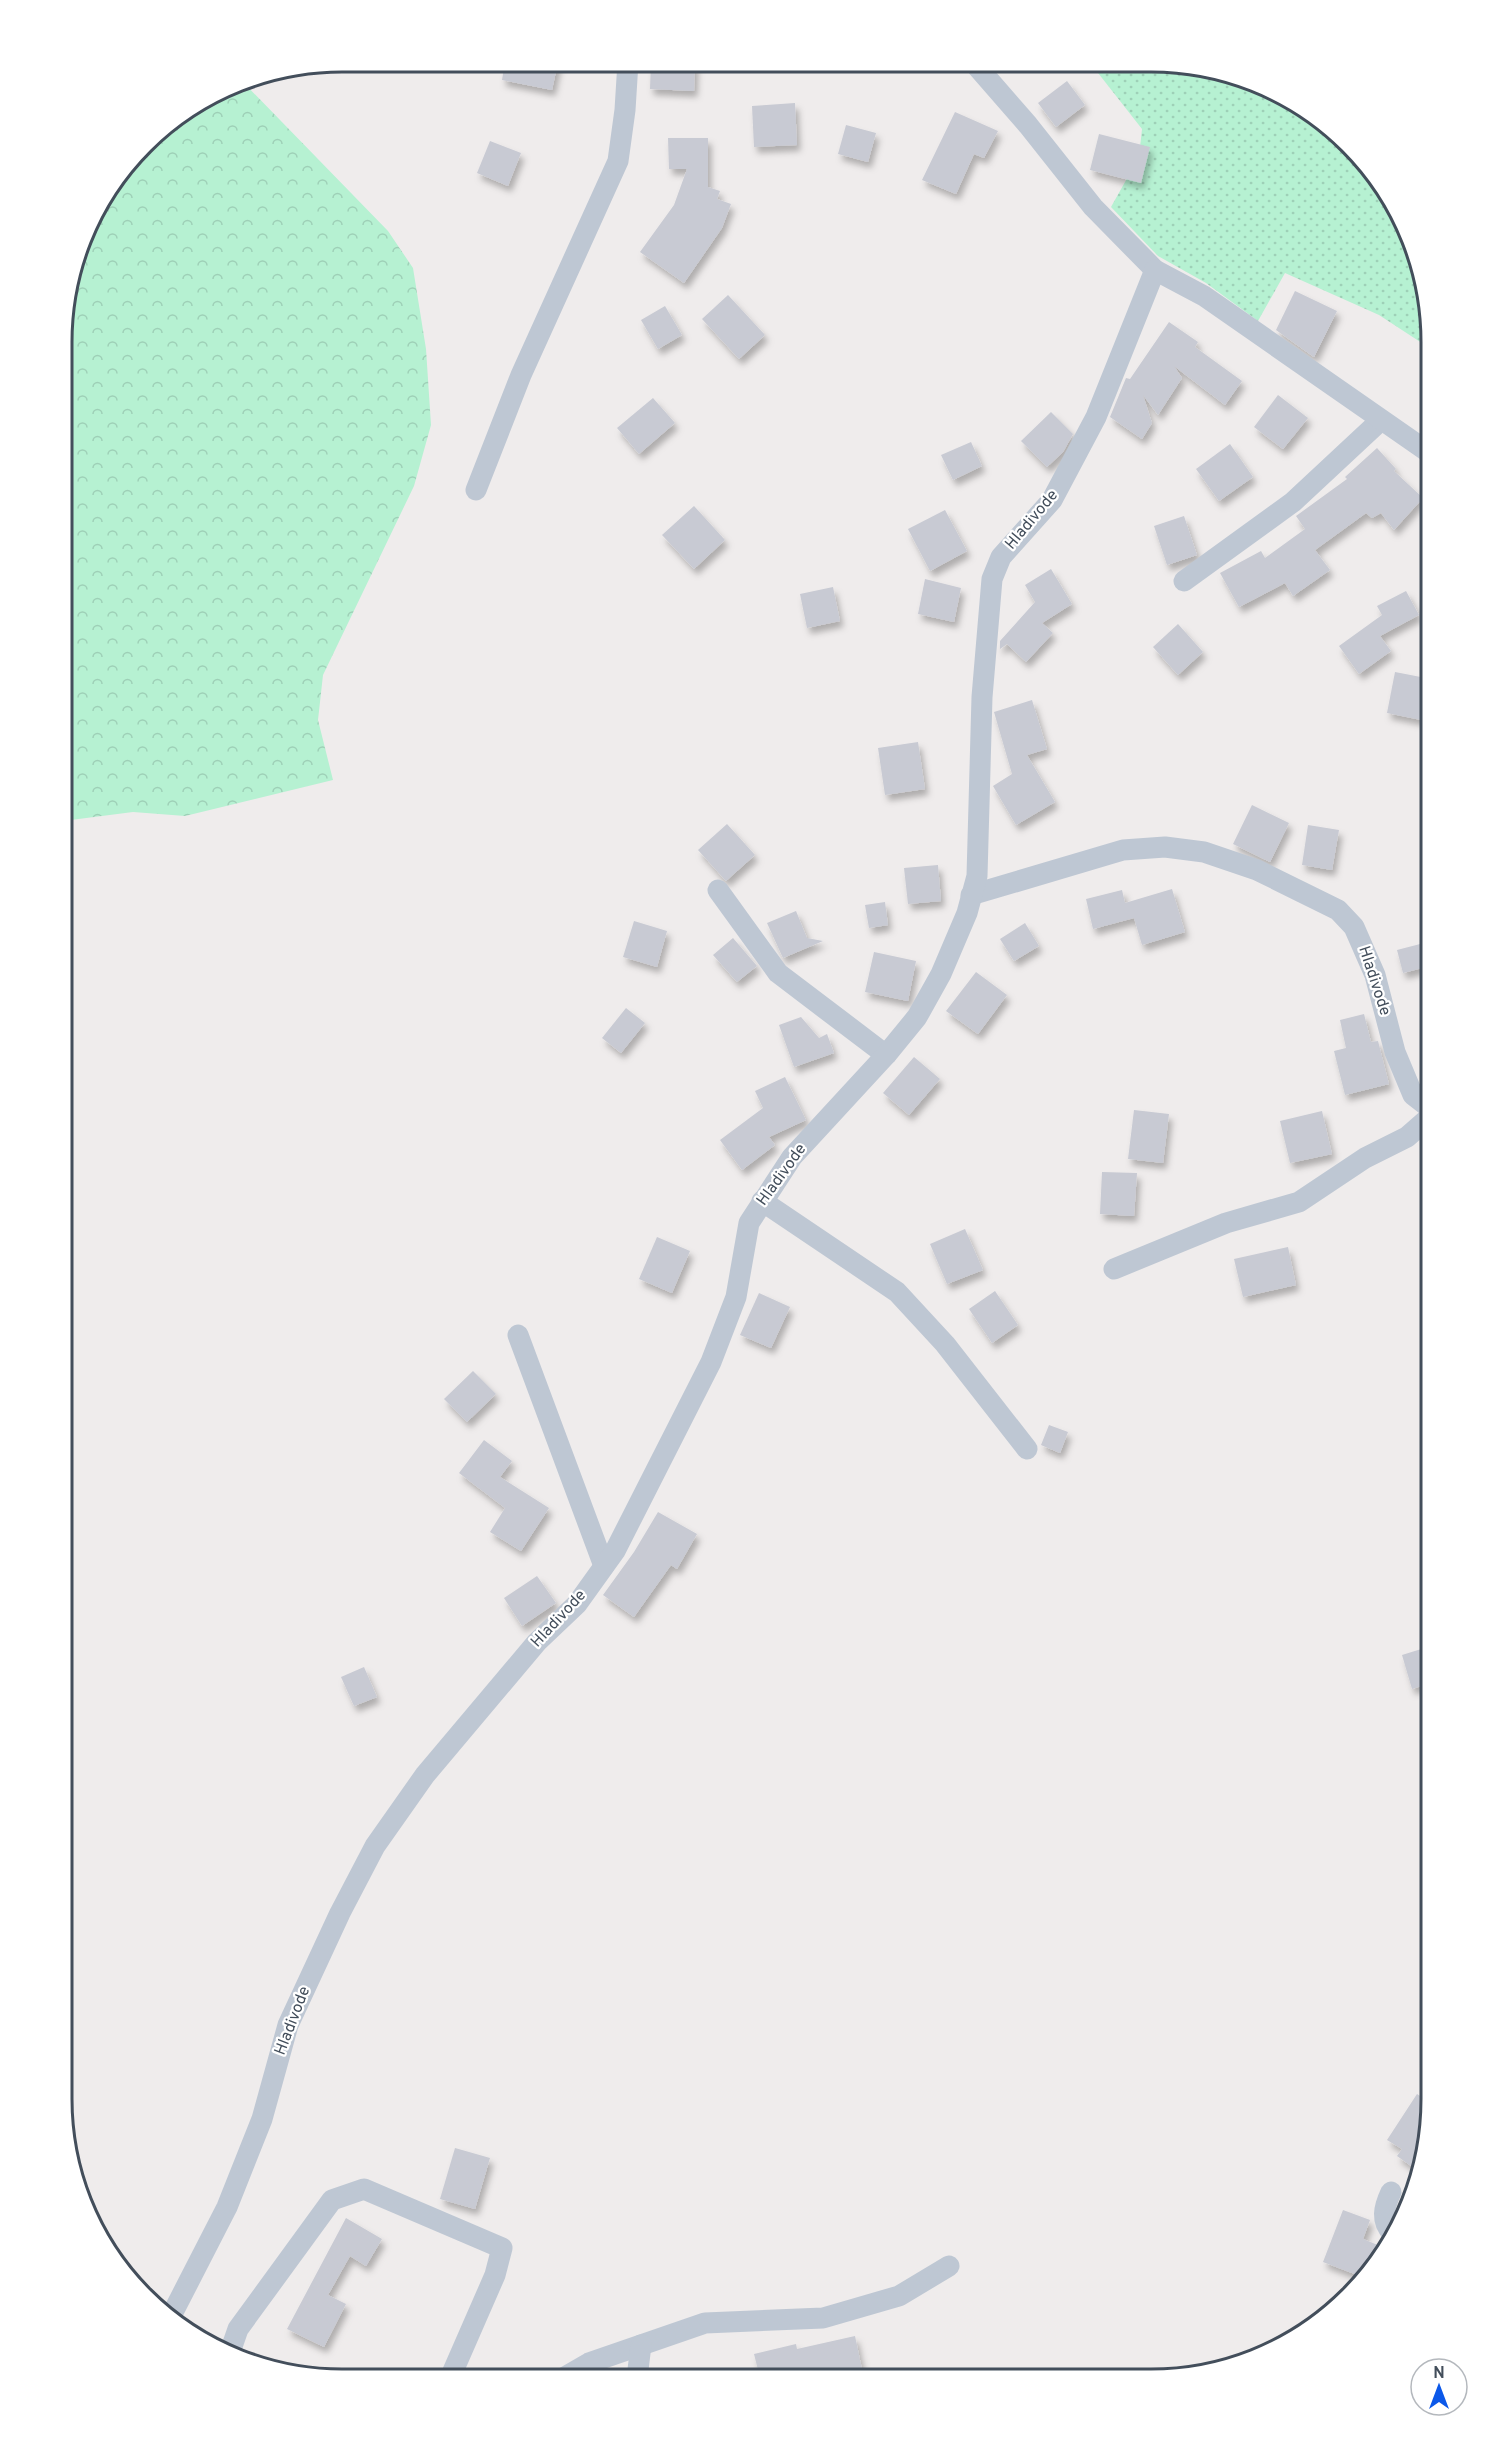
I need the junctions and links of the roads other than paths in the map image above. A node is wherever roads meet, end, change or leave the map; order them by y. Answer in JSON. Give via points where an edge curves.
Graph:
{"nodes":[{"id":1,"x":627,"y":72,"type":"edge"},
{"id":2,"x":982,"y":72,"type":"edge"},
{"id":3,"x":1155,"y":270,"type":"junction"},
{"id":4,"x":1381,"y":420,"type":"junction"},
{"id":5,"x":1421,"y":447,"type":"edge"},
{"id":6,"x":476,"y":490,"type":"dead end"},
{"id":7,"x":1184,"y":581,"type":"dead end"},
{"id":8,"x":718,"y":890,"type":"dead end"},
{"id":9,"x":971,"y":895,"type":"junction"},
{"id":10,"x":886,"y":1055,"type":"junction"},
{"id":11,"x":1421,"y":1101,"type":"edge"},
{"id":12,"x":1421,"y":1125,"type":"edge"},
{"id":13,"x":762,"y":1201,"type":"junction"},
{"id":14,"x":1114,"y":1269,"type":"dead end"},
{"id":15,"x":518,"y":1335,"type":"dead end"},
{"id":16,"x":1027,"y":1449,"type":"dead end"},
{"id":17,"x":604,"y":1566,"type":"junction"},
{"id":18,"x":1391,"y":2192,"type":"dead end"},
{"id":19,"x":1388,"y":2229,"type":"edge"},
{"id":20,"x":949,"y":2266,"type":"dead end"},
{"id":21,"x":174,"y":2310,"type":"edge"},
{"id":22,"x":232,"y":2345,"type":"edge"},
{"id":23,"x":641,"y":2346,"type":"junction"},
{"id":24,"x":454,"y":2369,"type":"edge"},
{"id":25,"x":579,"y":2369,"type":"edge"},
{"id":26,"x":639,"y":2369,"type":"edge"}],
"edges":[{"from":1,"to":6,"type":"street","via":[[618,161],[521,375]]},
{"from":2,"to":3,"type":"street","via":[[1093,207]]},
{"from":3,"to":4,"type":"street","via":[[1204,296]]},
{"from":3,"to":9,"type":"street","name":"Hladivode","via":[[1091,428],[1053,500],[1001,557],[992,579],[982,697],[977,876]]},
{"from":4,"to":5,"type":"street"},
{"from":4,"to":7,"type":"street","via":[[1293,502]]},
{"from":8,"to":10,"type":"street","via":[[778,973]]},
{"from":9,"to":10,"type":"street","name":"Hladivode","via":[[967,914],[941,974],[917,1017]]},
{"from":9,"to":11,"type":"street","name":"Hladivode","via":[[1123,850],[1166,847],[1204,852],[1257,870],[1338,910],[1354,927],[1375,975],[1395,1052],[1413,1095]]},
{"from":10,"to":13,"type":"street","name":"Hladivode","via":[[792,1157]]},
{"from":12,"to":14,"type":"street","via":[[1299,1202],[1226,1223]]},
{"from":13,"to":16,"type":"street","via":[[897,1292],[945,1344]]},
{"from":13,"to":17,"type":"street","name":"Hladivode","via":[[748,1222],[736,1297],[711,1362]]},
{"from":15,"to":17,"type":"street"},
{"from":17,"to":21,"type":"street","name":"Hladivode","via":[[577,1604],[537,1642],[425,1775],[375,1846],[288,2025],[262,2119],[227,2207]]},
{"from":18,"to":19,"type":"street","via":[[1384,2207]]},
{"from":20,"to":23,"type":"street","via":[[899,2296],[823,2318],[705,2324]]},
{"from":22,"to":24,"type":"street","via":[[238,2329],[332,2200],[364,2189],[502,2248],[495,2275]]},
{"from":23,"to":25,"type":"street"},
{"from":23,"to":26,"type":"street"}]}
